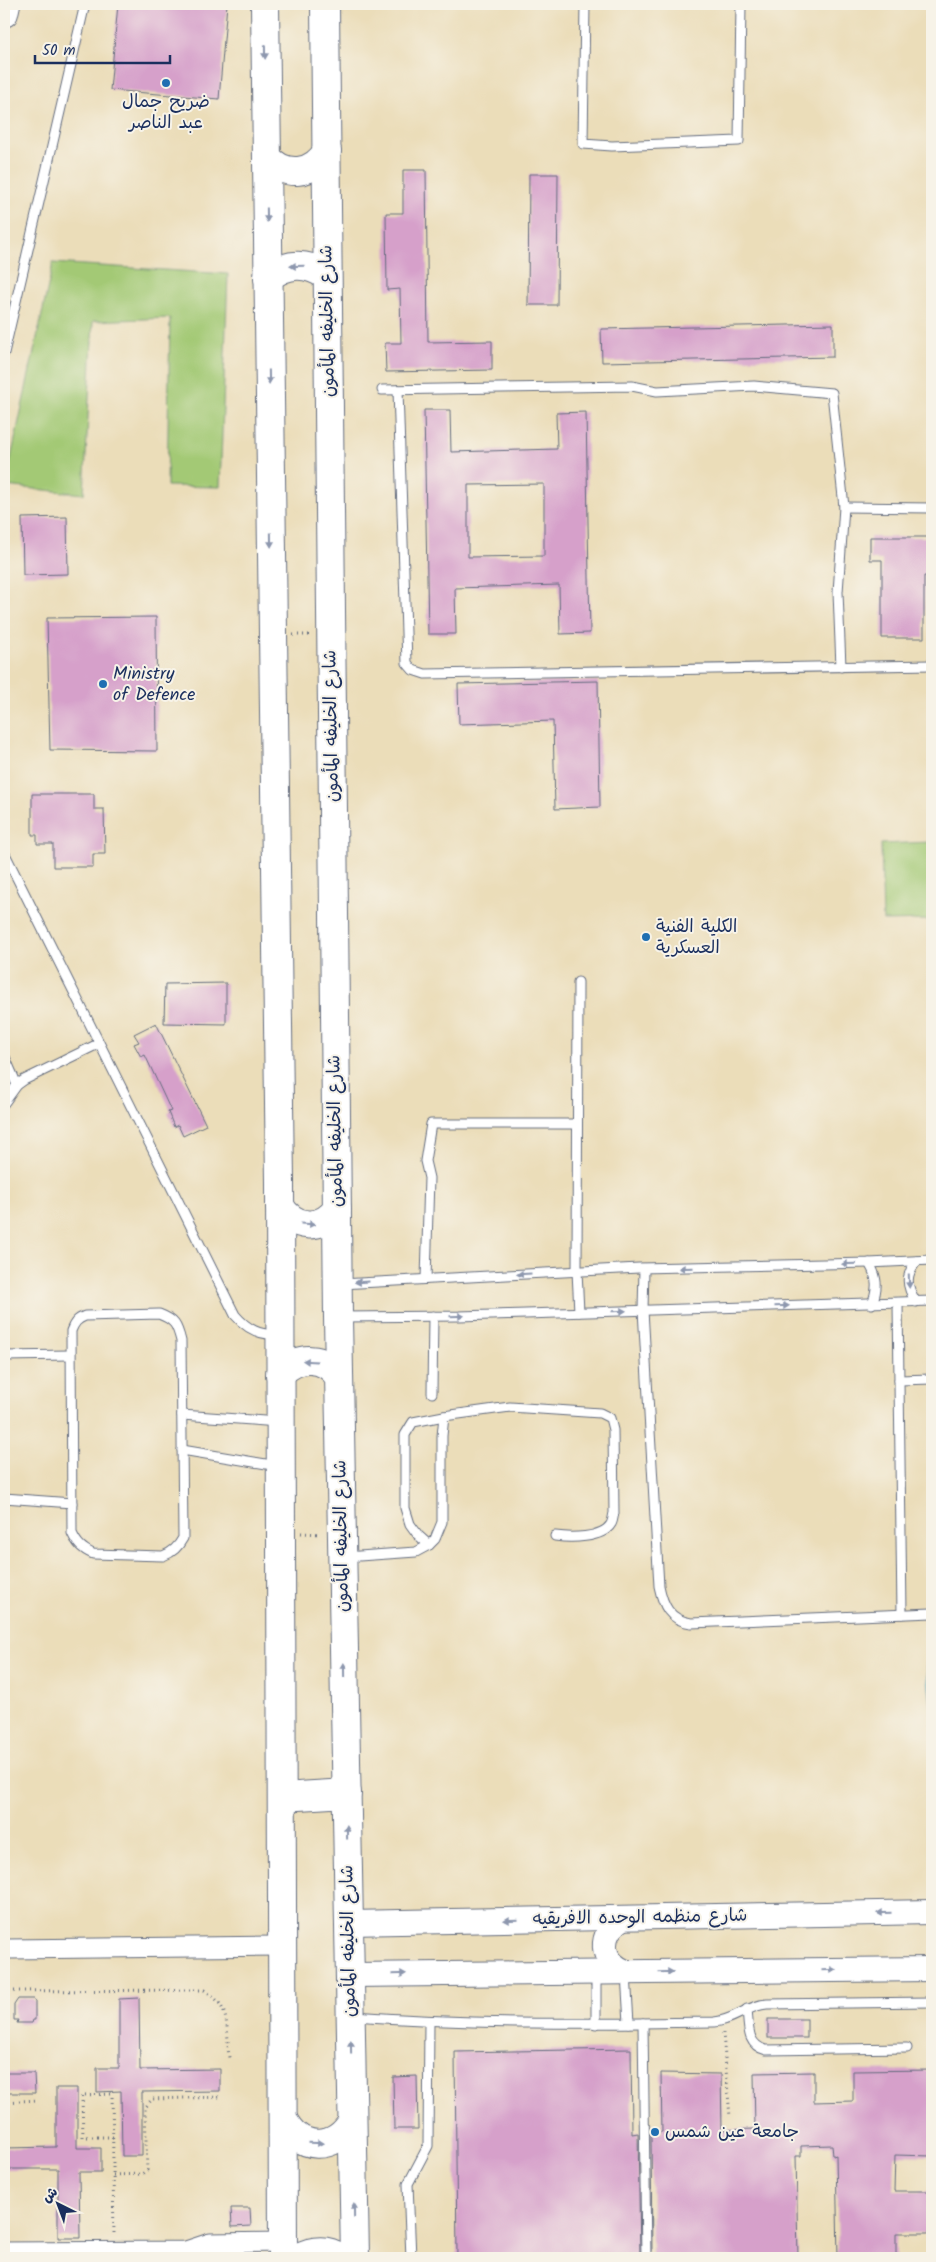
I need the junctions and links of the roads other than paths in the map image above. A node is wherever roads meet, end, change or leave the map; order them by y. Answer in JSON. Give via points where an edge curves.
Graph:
{"nodes":[{"id":1,"x":6,"y":4,"type":"edge"},
{"id":2,"x":84,"y":4,"type":"edge"},
{"id":3,"x":264,"y":4,"type":"edge"},
{"id":4,"x":325,"y":4,"type":"edge"},
{"id":5,"x":585,"y":4,"type":"edge"},
{"id":6,"x":741,"y":4,"type":"edge"},
{"id":7,"x":4,"y":13,"type":"edge"},
{"id":8,"x":327,"y":151,"type":"junction"},
{"id":9,"x":267,"y":157,"type":"junction"},
{"id":10,"x":327,"y":276,"type":"junction"},
{"id":11,"x":268,"y":278,"type":"junction"},
{"id":12,"x":4,"y":353,"type":"edge"},
{"id":13,"x":382,"y":390,"type":"dead end"},
{"id":14,"x":398,"y":390,"type":"junction"},
{"id":15,"x":844,"y":507,"type":"junction"},
{"id":16,"x":932,"y":508,"type":"edge"},
{"id":17,"x":932,"y":665,"type":"edge"},
{"id":18,"x":841,"y":667,"type":"junction"},
{"id":19,"x":4,"y":852,"type":"edge"},
{"id":20,"x":578,"y":982,"type":"dead end"},
{"id":21,"x":98,"y":1044,"type":"junction"},
{"id":22,"x":4,"y":1055,"type":"edge"},
{"id":23,"x":18,"y":1085,"type":"junction"},
{"id":24,"x":4,"y":1103,"type":"edge"},
{"id":25,"x":577,"y":1124,"type":"junction"},
{"id":26,"x":280,"y":1206,"type":"junction"},
{"id":27,"x":337,"y":1209,"type":"junction"},
{"id":28,"x":932,"y":1260,"type":"edge"},
{"id":29,"x":917,"y":1261,"type":"junction"},
{"id":30,"x":869,"y":1263,"type":"junction"},
{"id":31,"x":644,"y":1269,"type":"junction"},
{"id":32,"x":577,"y":1271,"type":"junction"},
{"id":33,"x":426,"y":1279,"type":"junction"},
{"id":34,"x":338,"y":1284,"type":"junction"},
{"id":35,"x":932,"y":1301,"type":"edge"},
{"id":36,"x":916,"y":1302,"type":"junction"},
{"id":37,"x":898,"y":1303,"type":"junction"},
{"id":38,"x":872,"y":1304,"type":"junction"},
{"id":39,"x":643,"y":1310,"type":"junction"},
{"id":40,"x":579,"y":1312,"type":"junction"},
{"id":41,"x":432,"y":1316,"type":"junction"},
{"id":42,"x":338,"y":1317,"type":"junction"},
{"id":43,"x":280,"y":1334,"type":"junction"},
{"id":44,"x":70,"y":1355,"type":"junction"},
{"id":45,"x":4,"y":1356,"type":"edge"},
{"id":46,"x":280,"y":1374,"type":"junction"},
{"id":47,"x":339,"y":1376,"type":"junction"},
{"id":48,"x":932,"y":1379,"type":"edge"},
{"id":49,"x":899,"y":1380,"type":"junction"},
{"id":50,"x":432,"y":1393,"type":"dead end"},
{"id":51,"x":182,"y":1415,"type":"junction"},
{"id":52,"x":444,"y":1416,"type":"junction"},
{"id":53,"x":280,"y":1422,"type":"junction"},
{"id":54,"x":182,"y":1450,"type":"junction"},
{"id":55,"x":282,"y":1467,"type":"junction"},
{"id":56,"x":4,"y":1498,"type":"edge"},
{"id":57,"x":72,"y":1503,"type":"junction"},
{"id":58,"x":555,"y":1536,"type":"dead end"},
{"id":59,"x":429,"y":1545,"type":"junction"},
{"id":60,"x":342,"y":1546,"type":"junction"},
{"id":61,"x":932,"y":1613,"type":"edge"},
{"id":62,"x":902,"y":1614,"type":"junction"},
{"id":63,"x":346,"y":1793,"type":"junction"},
{"id":64,"x":282,"y":1797,"type":"junction"},
{"id":65,"x":932,"y":1912,"type":"edge"},
{"id":66,"x":622,"y":1918,"type":"junction"},
{"id":67,"x":576,"y":1919,"type":"junction"},
{"id":68,"x":349,"y":1923,"type":"junction"},
{"id":69,"x":282,"y":1946,"type":"junction"},
{"id":70,"x":8,"y":1949,"type":"dead end"},
{"id":71,"x":932,"y":1969,"type":"edge"},
{"id":72,"x":585,"y":1972,"type":"junction"},
{"id":73,"x":626,"y":1972,"type":"junction"},
{"id":74,"x":350,"y":1975,"type":"junction"},
{"id":75,"x":932,"y":2002,"type":"edge"},
{"id":76,"x":747,"y":2009,"type":"junction"},
{"id":77,"x":350,"y":2016,"type":"junction"},
{"id":78,"x":429,"y":2022,"type":"junction"},
{"id":79,"x":629,"y":2023,"type":"junction"},
{"id":80,"x":643,"y":2023,"type":"junction"},
{"id":81,"x":596,"y":2024,"type":"junction"},
{"id":82,"x":907,"y":2048,"type":"dead end"},
{"id":83,"x":283,"y":2119,"type":"junction"},
{"id":84,"x":352,"y":2122,"type":"junction"},
{"id":85,"x":186,"y":2251,"type":"junction"},
{"id":86,"x":4,"y":2252,"type":"edge"},
{"id":87,"x":288,"y":2253,"type":"edge"},
{"id":88,"x":205,"y":2258,"type":"edge"},
{"id":89,"x":341,"y":2258,"type":"edge"},
{"id":90,"x":355,"y":2258,"type":"edge"},
{"id":91,"x":412,"y":2258,"type":"edge"},
{"id":92,"x":646,"y":2258,"type":"edge"}],
"edges":[{"from":1,"to":7,"type":"main road"},
{"from":2,"to":12,"type":"lane"},
{"from":3,"to":9,"type":"main road","one_way":true},
{"from":4,"to":8,"type":"main road","name":"شارع الخليفه المأمون"},
{"from":5,"to":6,"type":"lane","via":[[583,144],[612,146],[739,141]]},
{"from":8,"to":9,"type":"main road","via":[[312,167],[298,172],[277,167]]},
{"from":8,"to":10,"type":"main road","name":"شارع الخليفه المأمون"},
{"from":9,"to":11,"type":"main road","one_way":true},
{"from":10,"to":11,"type":"main road","one_way":true,"via":[[313,268],[297,265],[276,271]]},
{"from":10,"to":27,"type":"main road","name":"شارع الخليفه المأمون"},
{"from":11,"to":26,"type":"main road","one_way":true},
{"from":13,"to":14,"type":"lane"},
{"from":14,"to":15,"type":"lane","via":[[632,386],[657,391],[754,386],[832,393]]},
{"from":14,"to":18,"type":"lane","via":[[407,663],[412,670],[425,674]]},
{"from":15,"to":16,"type":"lane"},
{"from":15,"to":18,"type":"lane","via":[[838,592]]},
{"from":17,"to":18,"type":"lane"},
{"from":19,"to":21,"type":"lane"},
{"from":20,"to":25,"type":"lane"},
{"from":21,"to":23,"type":"lane"},
{"from":21,"to":43,"type":"lane","via":[[235,1315],[250,1329]]},
{"from":22,"to":23,"type":"lane"},
{"from":23,"to":24,"type":"lane"},
{"from":25,"to":32,"type":"lane"},
{"from":25,"to":33,"type":"lane","via":[[431,1124],[425,1161],[429,1178]]},
{"from":26,"to":27,"type":"main road","one_way":true,"via":[[296,1223],[312,1225],[326,1221]]},
{"from":26,"to":43,"type":"main road"},
{"from":27,"to":34,"type":"main road","name":"شارع الخليفه المأمون"},
{"from":28,"to":29,"type":"lane"},
{"from":29,"to":30,"type":"lane"},
{"from":29,"to":36,"type":"lane","one_way":true,"via":[[908,1274],[907,1282]]},
{"from":30,"to":31,"type":"lane","one_way":true},
{"from":30,"to":38,"type":"lane","via":[[877,1285]]},
{"from":31,"to":32,"type":"lane"},
{"from":31,"to":39,"type":"lane"},
{"from":32,"to":33,"type":"lane","one_way":true},
{"from":32,"to":40,"type":"lane"},
{"from":33,"to":34,"type":"lane","one_way":true},
{"from":34,"to":42,"type":"main road","name":"شارع الخليفه المأمون"},
{"from":35,"to":36,"type":"lane"},
{"from":36,"to":37,"type":"lane"},
{"from":37,"to":38,"type":"lane"},
{"from":37,"to":49,"type":"lane"},
{"from":39,"to":38,"type":"lane","one_way":true},
{"from":40,"to":39,"type":"lane","one_way":true},
{"from":39,"to":62,"type":"lane","via":[[659,1586],[668,1612],[691,1623]]},
{"from":41,"to":40,"type":"lane","one_way":true},
{"from":41,"to":42,"type":"lane"},
{"from":41,"to":50,"type":"lane"},
{"from":42,"to":47,"type":"main road","name":"شارع الخليفه المأمون"},
{"from":43,"to":46,"type":"main road"},
{"from":44,"to":45,"type":"lane"},
{"from":44,"to":51,"type":"lane","via":[[71,1331],[78,1319],[85,1316],[159,1314],[170,1318],[181,1341]]},
{"from":44,"to":57,"type":"lane"},
{"from":47,"to":46,"type":"main road","one_way":true,"via":[[328,1365],[307,1360],[292,1364]]},
{"from":46,"to":53,"type":"main road"},
{"from":47,"to":60,"type":"main road","name":"شارع الخليفه المأمون"},
{"from":48,"to":49,"type":"lane"},
{"from":49,"to":62,"type":"lane"},
{"from":51,"to":53,"type":"lane"},
{"from":51,"to":54,"type":"lane"},
{"from":52,"to":58,"type":"lane","via":[[510,1407],[600,1412],[610,1418],[614,1513],[611,1524],[593,1534],[570,1538]]},
{"from":52,"to":59,"type":"lane","via":[[442,1522]]},
{"from":52,"to":59,"type":"lane","via":[[413,1422],[405,1435],[405,1508],[410,1524]]},
{"from":53,"to":55,"type":"main road"},
{"from":54,"to":55,"type":"lane"},
{"from":54,"to":57,"type":"lane","via":[[182,1538],[172,1552],[163,1556],[93,1554],[84,1550],[72,1533]]},
{"from":55,"to":64,"type":"main road"},
{"from":56,"to":57,"type":"lane"},
{"from":59,"to":60,"type":"lane","via":[[416,1552]]},
{"from":63,"to":60,"type":"main road","name":"شارع الخليفه المأمون","one_way":true},
{"from":61,"to":62,"type":"lane"},
{"from":63,"to":64,"type":"main road"},
{"from":68,"to":63,"type":"main road","name":"شارع الخليفه المأمون","one_way":true},
{"from":64,"to":69,"type":"main road"},
{"from":65,"to":66,"type":"street","name":"شارع منظمه الوحده الافريقيه","one_way":true},
{"from":66,"to":67,"type":"street","name":"شارع منظمه الوحده الافريقيه"},
{"from":66,"to":73,"type":"street","via":[[611,1927],[605,1948],[614,1968]]},
{"from":67,"to":68,"type":"street","name":"شارع منظمه الوحده الافريقيه","one_way":true},
{"from":67,"to":72,"type":"street","via":[[586,1928],[591,1942]]},
{"from":68,"to":74,"type":"main road","name":"شارع الخليفه المأمون"},
{"from":69,"to":70,"type":"street"},
{"from":69,"to":83,"type":"main road"},
{"from":73,"to":71,"type":"street","one_way":true},
{"from":72,"to":73,"type":"street"},
{"from":74,"to":72,"type":"street","one_way":true},
{"from":72,"to":81,"type":"lane"},
{"from":73,"to":79,"type":"lane"},
{"from":74,"to":77,"type":"main road","name":"شارع الخليفه المأمون"},
{"from":75,"to":76,"type":"lane","via":[[767,2004]]},
{"from":76,"to":80,"type":"lane","via":[[722,2021]]},
{"from":76,"to":82,"type":"lane","via":[[749,2037],[756,2046],[766,2050]]},
{"from":77,"to":78,"type":"lane"},
{"from":84,"to":77,"type":"main road","name":"شارع الخليفه المأمون","one_way":true},
{"from":78,"to":81,"type":"lane"},
{"from":78,"to":91,"type":"lane","via":[[428,2146],[408,2184]]},
{"from":79,"to":80,"type":"lane"},
{"from":79,"to":81,"type":"lane"},
{"from":80,"to":92,"type":"lane"},
{"from":83,"to":84,"type":"main road","one_way":true,"via":[[294,2135],[311,2144],[331,2142],[347,2131]]},
{"from":83,"to":87,"type":"main road"},
{"from":90,"to":84,"type":"main road","name":"شارع الخليفه المأمون","one_way":true},
{"from":85,"to":86,"type":"street"},
{"from":85,"to":87,"type":"street","via":[[210,2243]]},
{"from":85,"to":88,"type":"street"},
{"from":87,"to":89,"type":"main road","via":[[318,2250]]}]}
